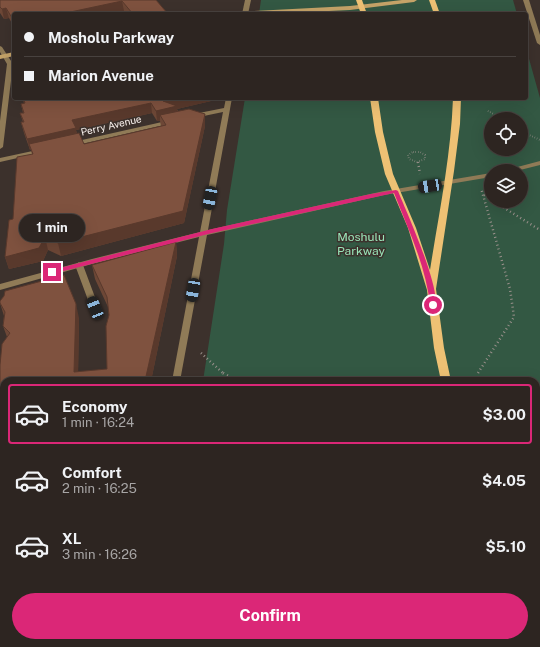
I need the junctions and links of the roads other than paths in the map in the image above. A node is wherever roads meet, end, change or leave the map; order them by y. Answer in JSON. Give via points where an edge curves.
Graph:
{"nodes":[{"id":1,"x":248,"y":0,"type":"edge"},
{"id":2,"x":359,"y":0,"type":"edge"},
{"id":3,"x":414,"y":0,"type":"edge"},
{"id":4,"x":432,"y":0,"type":"edge"},
{"id":5,"x":526,"y":0,"type":"edge"},
{"id":6,"x":363,"y":11,"type":"edge"},
{"id":7,"x":245,"y":12,"type":"edge"},
{"id":8,"x":324,"y":12,"type":"edge"},
{"id":9,"x":436,"y":12,"type":"edge"},
{"id":10,"x":540,"y":43,"type":"edge"},
{"id":11,"x":0,"y":48,"type":"edge"},
{"id":12,"x":12,"y":54,"type":"edge"},
{"id":13,"x":2,"y":56,"type":"edge"},
{"id":14,"x":229,"y":100,"type":"edge"},
{"id":15,"x":374,"y":100,"type":"edge"},
{"id":16,"x":457,"y":100,"type":"edge"},
{"id":17,"x":227,"y":109,"type":"junction"},
{"id":18,"x":190,"y":118,"type":"edge"},
{"id":19,"x":174,"y":121,"type":"edge"},
{"id":20,"x":67,"y":145,"type":"edge"},
{"id":21,"x":0,"y":147,"type":"edge"},
{"id":22,"x":52,"y":148,"type":"edge"},
{"id":23,"x":0,"y":160,"type":"edge"},
{"id":24,"x":540,"y":163,"type":"edge"},
{"id":25,"x":528,"y":166,"type":"edge"},
{"id":26,"x":484,"y":176,"type":"edge"},
{"id":27,"x":448,"y":182,"type":"junction"},
{"id":28,"x":396,"y":191,"type":"junction"},
{"id":29,"x":203,"y":233,"type":"junction"},
{"id":30,"x":78,"y":265,"type":"junction"},
{"id":31,"x":0,"y":287,"type":"edge"},
{"id":32,"x":432,"y":290,"type":"junction"},
{"id":33,"x":96,"y":314,"type":"dead end"},
{"id":34,"x":177,"y":377,"type":"edge"},
{"id":35,"x":445,"y":377,"type":"edge"}],
"edges":[{"from":1,"to":7,"type":"street"},
{"from":2,"to":6,"type":"main road"},
{"from":3,"to":6,"type":"main road"},
{"from":4,"to":9,"type":"main road"},
{"from":5,"to":10,"type":"street"},
{"from":6,"to":8,"type":"main road"},
{"from":11,"to":13,"type":"street"},
{"from":12,"to":13,"type":"main road"},
{"from":13,"to":21,"type":"street","via":[[10,64]]},
{"from":14,"to":17,"type":"street"},
{"from":15,"to":28,"type":"main road","via":[[385,160]]},
{"from":16,"to":27,"type":"main road"},
{"from":17,"to":18,"type":"street"},
{"from":17,"to":29,"type":"street"},
{"from":19,"to":20,"type":"street","name":"Perry Avenue"},
{"from":22,"to":23,"type":"street"},
{"from":24,"to":25,"type":"street"},
{"from":26,"to":27,"type":"street"},
{"from":27,"to":28,"type":"street"},
{"from":27,"to":32,"type":"main road"},
{"from":28,"to":29,"type":"street"},
{"from":28,"to":32,"type":"main road","via":[[412,228]]},
{"from":29,"to":30,"type":"street"},
{"from":29,"to":34,"type":"street"},
{"from":30,"to":31,"type":"street"},
{"from":30,"to":33,"type":"street"},
{"from":32,"to":35,"type":"main road"}]}
